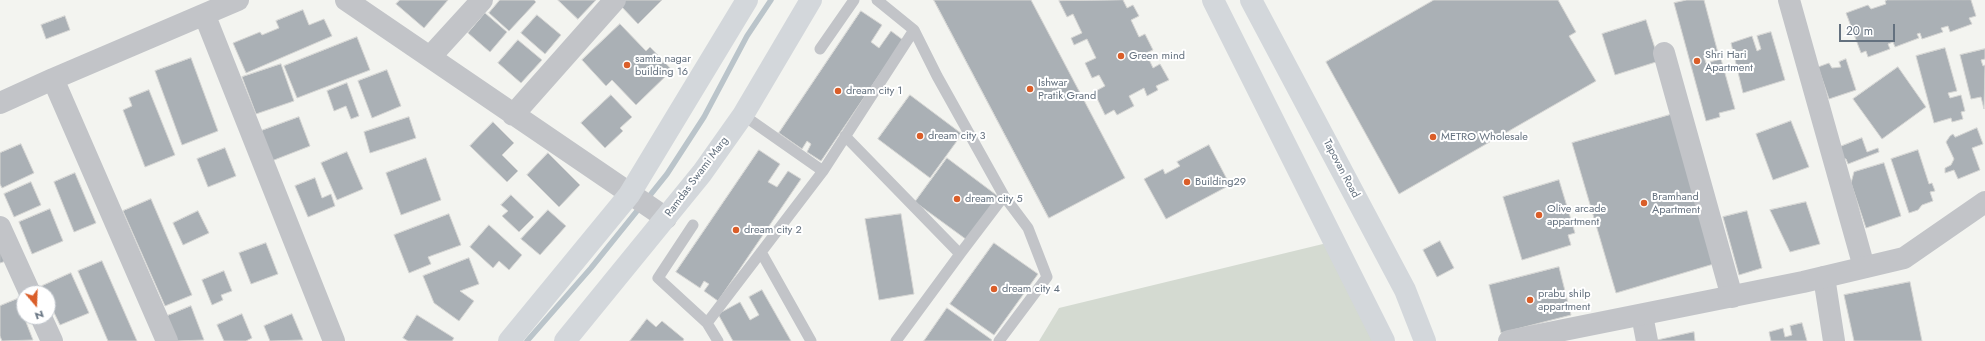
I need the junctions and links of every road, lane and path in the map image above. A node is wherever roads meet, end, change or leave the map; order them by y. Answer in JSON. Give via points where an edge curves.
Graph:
{"nodes":[{"id":1,"x":238,"y":0,"type":"edge"},
{"id":2,"x":346,"y":0,"type":"edge"},
{"id":3,"x":482,"y":0,"type":"edge"},
{"id":4,"x":616,"y":0,"type":"edge"},
{"id":5,"x":747,"y":0,"type":"edge"},
{"id":6,"x":811,"y":0,"type":"edge"},
{"id":7,"x":854,"y":0,"type":"edge"},
{"id":8,"x":878,"y":0,"type":"edge"},
{"id":9,"x":1213,"y":0,"type":"edge"},
{"id":10,"x":1251,"y":0,"type":"edge"},
{"id":11,"x":1788,"y":0,"type":"edge"},
{"id":12,"x":205,"y":16,"type":"junction"},
{"id":13,"x":914,"y":30,"type":"junction"},
{"id":14,"x":820,"y":49,"type":"dead end"},
{"id":15,"x":1664,"y":53,"type":"dead end"},
{"id":16,"x":430,"y":57,"type":"junction"},
{"id":17,"x":53,"y":80,"type":"junction"},
{"id":18,"x":0,"y":103,"type":"edge"},
{"id":19,"x":513,"y":115,"type":"junction"},
{"id":20,"x":743,"y":115,"type":"junction"},
{"id":21,"x":845,"y":136,"type":"junction"},
{"id":22,"x":823,"y":170,"type":"junction"},
{"id":23,"x":631,"y":196,"type":"junction"},
{"id":24,"x":1004,"y":196,"type":"junction"},
{"id":25,"x":1985,"y":202,"type":"edge"},
{"id":26,"x":660,"y":214,"type":"junction"},
{"id":27,"x":693,"y":225,"type":"dead end"},
{"id":28,"x":0,"y":226,"type":"edge"},
{"id":29,"x":761,"y":252,"type":"junction"},
{"id":30,"x":960,"y":254,"type":"junction"},
{"id":31,"x":1864,"y":268,"type":"junction"},
{"id":32,"x":1824,"y":277,"type":"junction"},
{"id":33,"x":26,"y":285,"type":"edge"},
{"id":34,"x":1732,"y":297,"type":"junction"},
{"id":35,"x":1642,"y":315,"type":"junction"},
{"id":36,"x":708,"y":323,"type":"junction"},
{"id":37,"x":45,"y":325,"type":"edge"},
{"id":38,"x":52,"y":341,"type":"edge"},
{"id":39,"x":167,"y":341,"type":"edge"},
{"id":40,"x":334,"y":341,"type":"edge"},
{"id":41,"x":509,"y":341,"type":"edge"},
{"id":42,"x":565,"y":341,"type":"edge"},
{"id":43,"x":718,"y":341,"type":"edge"},
{"id":44,"x":811,"y":341,"type":"edge"},
{"id":45,"x":896,"y":341,"type":"edge"},
{"id":46,"x":999,"y":341,"type":"edge"},
{"id":47,"x":1384,"y":341,"type":"edge"},
{"id":48,"x":1425,"y":341,"type":"edge"},
{"id":49,"x":1510,"y":341,"type":"edge"},
{"id":50,"x":1647,"y":341,"type":"edge"},
{"id":51,"x":1834,"y":341,"type":"edge"}],
"edges":[{"from":1,"to":12,"type":"street"},
{"from":2,"to":16,"type":"street"},
{"from":3,"to":16,"type":"street"},
{"from":4,"to":19,"type":"street"},
{"from":5,"to":23,"type":"main road"},
{"from":6,"to":20,"type":"main road","name":"Ramdas Swami Marg"},
{"from":7,"to":14,"type":"lane"},
{"from":8,"to":13,"type":"lane"},
{"from":9,"to":47,"type":"main road"},
{"from":10,"to":48,"type":"main road","name":"Tapovan Road","via":[[1405,290]]},
{"from":11,"to":31,"type":"street"},
{"from":12,"to":17,"type":"street"},
{"from":12,"to":40,"type":"street"},
{"from":13,"to":21,"type":"lane"},
{"from":13,"to":24,"type":"lane"},
{"from":15,"to":34,"type":"street"},
{"from":16,"to":19,"type":"street"},
{"from":17,"to":18,"type":"street"},
{"from":17,"to":39,"type":"street"},
{"from":19,"to":23,"type":"street"},
{"from":20,"to":22,"type":"lane"},
{"from":20,"to":26,"type":"main road","name":"Ramdas Swami Marg","via":[[702,172]]},
{"from":21,"to":22,"type":"lane"},
{"from":21,"to":30,"type":"lane"},
{"from":22,"to":29,"type":"lane"},
{"from":23,"to":26,"type":"street"},
{"from":23,"to":41,"type":"main road"},
{"from":24,"to":30,"type":"lane"},
{"from":24,"to":46,"type":"lane","via":[[1028,228],[1047,277]]},
{"from":25,"to":31,"type":"street","via":[[1904,258]]},
{"from":26,"to":42,"type":"main road","name":"Ramdas Swami Marg"},
{"from":27,"to":36,"type":"lane","via":[[658,278]]},
{"from":28,"to":33,"type":"street"},
{"from":29,"to":36,"type":"lane"},
{"from":29,"to":44,"type":"lane"},
{"from":30,"to":45,"type":"lane"},
{"from":31,"to":32,"type":"street"},
{"from":32,"to":34,"type":"street"},
{"from":32,"to":51,"type":"street"},
{"from":34,"to":35,"type":"street"},
{"from":35,"to":49,"type":"street"},
{"from":35,"to":50,"type":"street"},
{"from":36,"to":43,"type":"lane"},
{"from":37,"to":38,"type":"street"}]}
